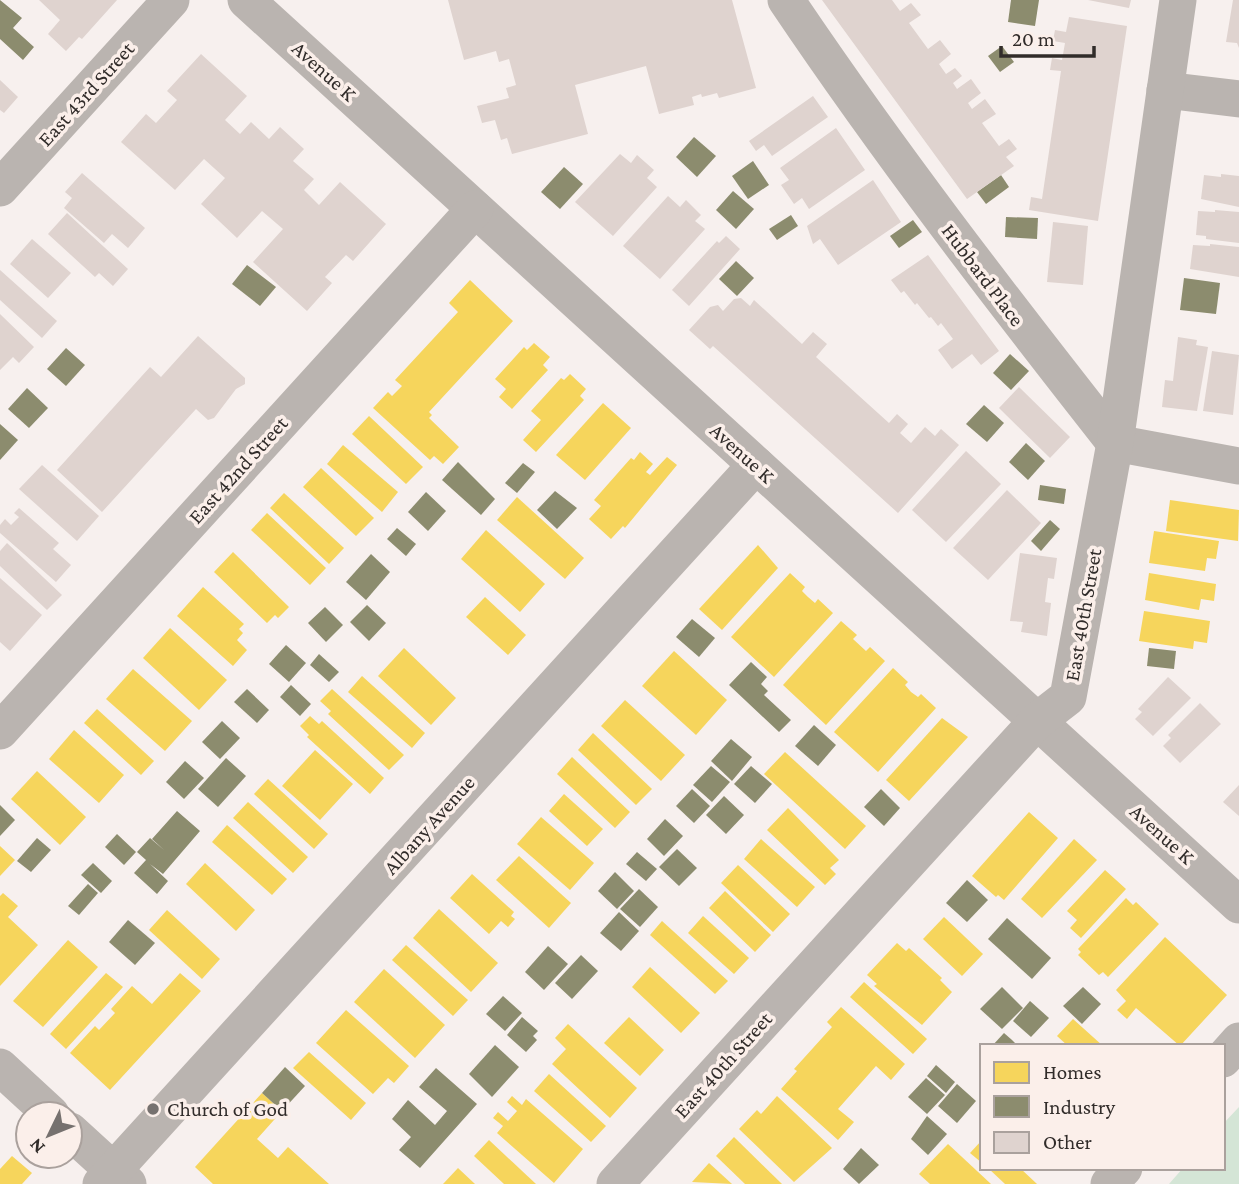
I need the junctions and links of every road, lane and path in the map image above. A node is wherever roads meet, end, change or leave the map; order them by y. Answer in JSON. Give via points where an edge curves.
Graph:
{"nodes":[{"id":1,"x":171,"y":0,"type":"edge"},
{"id":2,"x":246,"y":0,"type":"edge"},
{"id":3,"x":786,"y":0,"type":"edge"},
{"id":4,"x":1178,"y":0,"type":"edge"},
{"id":5,"x":1165,"y":90,"type":"junction"},
{"id":6,"x":1239,"y":99,"type":"edge"},
{"id":7,"x":0,"y":188,"type":"edge"},
{"id":8,"x":475,"y":209,"type":"junction"},
{"id":9,"x":1115,"y":443,"type":"junction"},
{"id":10,"x":756,"y":465,"type":"junction"},
{"id":11,"x":1239,"y":466,"type":"edge"},
{"id":12,"x":1037,"y":721,"type":"junction"},
{"id":13,"x":0,"y":731,"type":"edge"},
{"id":14,"x":1239,"y":905,"type":"edge"},
{"id":15,"x":1239,"y":1041,"type":"edge"},
{"id":16,"x":1225,"y":1057,"type":"edge"},
{"id":17,"x":0,"y":1067,"type":"edge"},
{"id":18,"x":36,"y":1100,"type":"edge"},
{"id":19,"x":84,"y":1147,"type":"edge"},
{"id":20,"x":1122,"y":1170,"type":"edge"},
{"id":21,"x":114,"y":1180,"type":"edge"},
{"id":22,"x":615,"y":1184,"type":"edge"},
{"id":23,"x":1109,"y":1184,"type":"edge"}],
"edges":[{"from":1,"to":7,"type":"street","name":"East 43rd Street"},
{"from":2,"to":8,"type":"street","name":"Avenue K"},
{"from":3,"to":9,"type":"street","name":"Hubbard Place","via":[[881,140]]},
{"from":4,"to":5,"type":"street","name":"East 40th Street"},
{"from":5,"to":6,"type":"street"},
{"from":5,"to":9,"type":"street","name":"East 40th Street"},
{"from":8,"to":10,"type":"street","name":"Avenue K"},
{"from":8,"to":13,"type":"street","name":"East 42nd Street"},
{"from":9,"to":11,"type":"street"},
{"from":9,"to":12,"type":"street","name":"East 40th Street","via":[[1068,697]]},
{"from":10,"to":12,"type":"street","name":"Avenue K"},
{"from":10,"to":21,"type":"street","name":"Albany Avenue"},
{"from":12,"to":14,"type":"street","name":"Avenue K"},
{"from":12,"to":22,"type":"street","name":"East 40th Street"},
{"from":15,"to":16,"type":"street"},
{"from":17,"to":18,"type":"street"},
{"from":19,"to":21,"type":"street"},
{"from":20,"to":23,"type":"street"}]}
